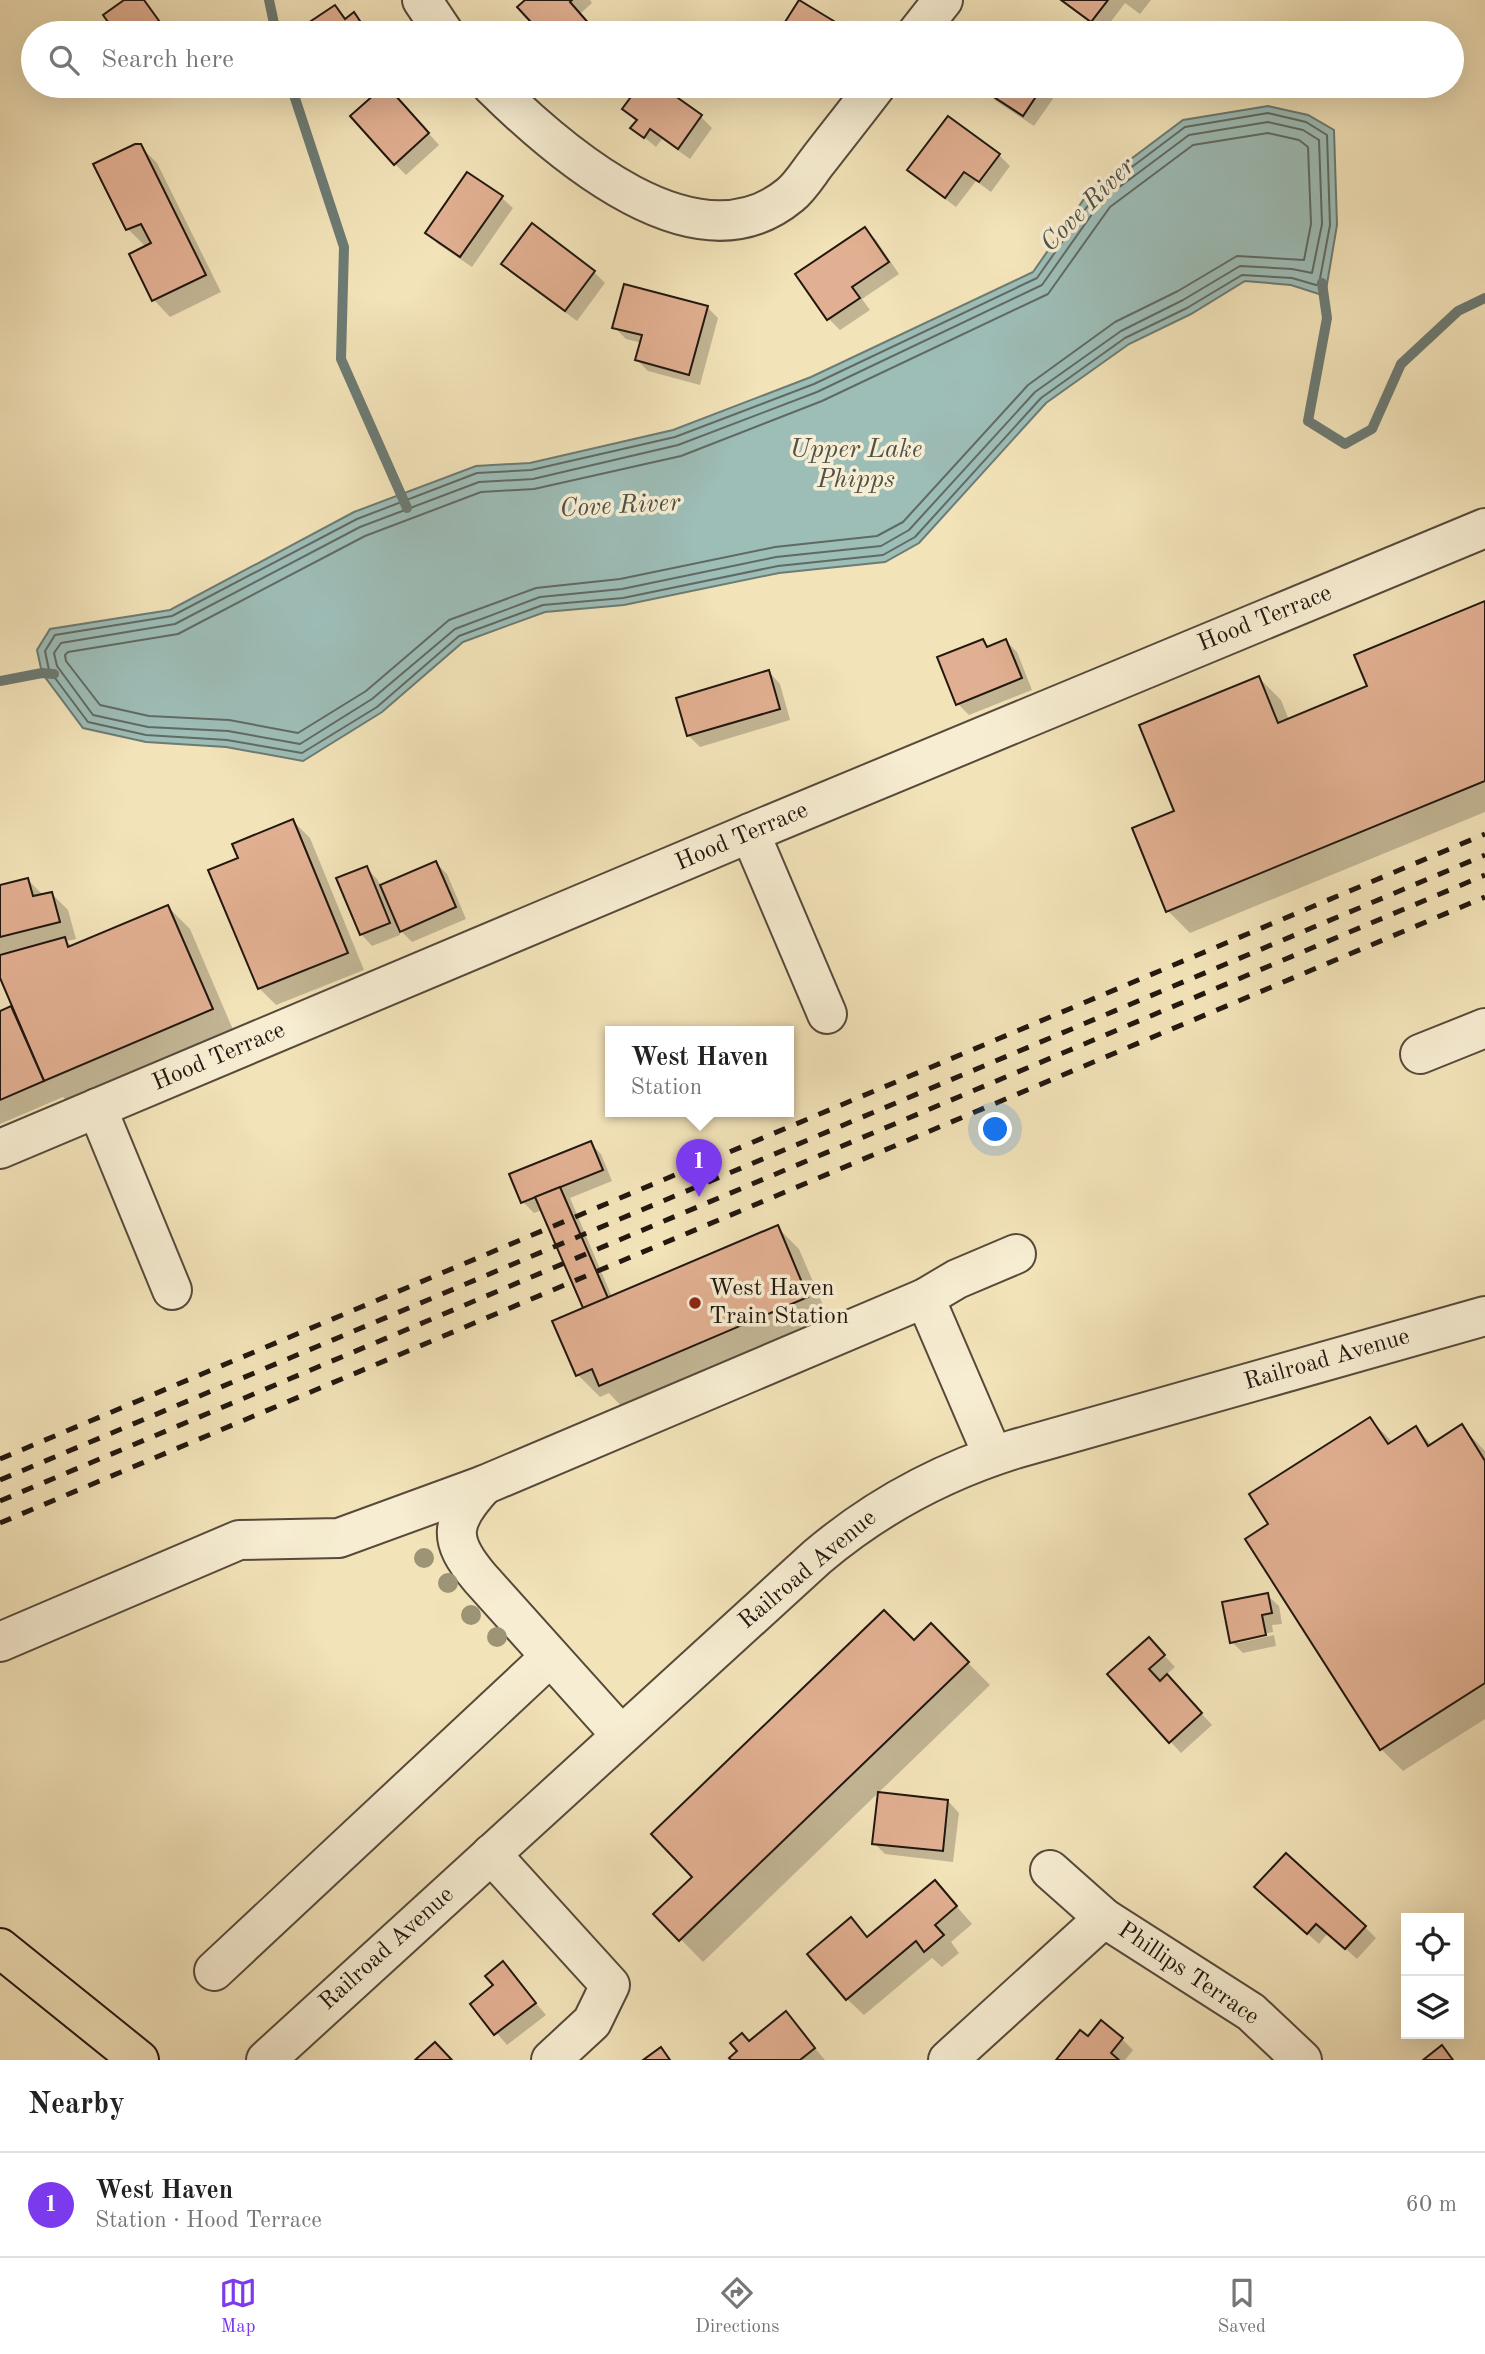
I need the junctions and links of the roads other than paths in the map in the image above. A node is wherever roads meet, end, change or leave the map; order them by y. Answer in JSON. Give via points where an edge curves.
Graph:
{"nodes":[{"id":1,"x":422,"y":0,"type":"edge"},
{"id":2,"x":943,"y":0,"type":"edge"},
{"id":3,"x":436,"y":21,"type":"edge"},
{"id":4,"x":926,"y":21,"type":"edge"},
{"id":5,"x":506,"y":98,"type":"edge"},
{"id":6,"x":867,"y":98,"type":"edge"},
{"id":7,"x":1485,"y":528,"type":"edge"},
{"id":8,"x":750,"y":832,"type":"junction"},
{"id":9,"x":827,"y":1014,"type":"dead end"},
{"id":10,"x":1485,"y":1028,"type":"edge"},
{"id":11,"x":1420,"y":1054,"type":"dead end"},
{"id":12,"x":97,"y":1108,"type":"junction"},
{"id":13,"x":0,"y":1149,"type":"edge"},
{"id":14,"x":1016,"y":1254,"type":"dead end"},
{"id":15,"x":172,"y":1290,"type":"dead end"},
{"id":16,"x":925,"y":1298,"type":"junction"},
{"id":17,"x":1485,"y":1316,"type":"edge"},
{"id":18,"x":993,"y":1456,"type":"junction"},
{"id":19,"x":484,"y":1485,"type":"junction"},
{"id":20,"x":0,"y":1642,"type":"edge"},
{"id":21,"x":550,"y":1657,"type":"junction"},
{"id":22,"x":621,"y":1735,"type":"junction"},
{"id":23,"x":491,"y":1854,"type":"junction"},
{"id":24,"x":1050,"y":1870,"type":"dead end"},
{"id":25,"x":1104,"y":1918,"type":"junction"},
{"id":26,"x":0,"y":1948,"type":"edge"},
{"id":27,"x":214,"y":1971,"type":"dead end"},
{"id":28,"x":139,"y":2060,"type":"edge"},
{"id":29,"x":266,"y":2060,"type":"edge"},
{"id":30,"x":551,"y":2060,"type":"edge"},
{"id":31,"x":948,"y":2060,"type":"edge"},
{"id":32,"x":1302,"y":2060,"type":"edge"}],
"edges":[{"from":1,"to":3,"type":"street"},
{"from":2,"to":4,"type":"street"},
{"from":5,"to":6,"type":"street","via":[[600,175],[666,210],[708,221],[744,219],[792,193]]},
{"from":7,"to":8,"type":"street","name":"Hood Terrace"},
{"from":8,"to":9,"type":"street"},
{"from":8,"to":12,"type":"street","name":"Hood Terrace"},
{"from":10,"to":11,"type":"street"},
{"from":12,"to":13,"type":"street","name":"Hood Terrace"},
{"from":12,"to":15,"type":"street"},
{"from":14,"to":16,"type":"street"},
{"from":16,"to":18,"type":"street"},
{"from":16,"to":19,"type":"street"},
{"from":17,"to":18,"type":"street","name":"Railroad Avenue"},
{"from":18,"to":22,"type":"street","name":"Railroad Avenue","via":[[919,1487],[859,1523]]},
{"from":19,"to":20,"type":"street","via":[[339,1538],[239,1541]]},
{"from":19,"to":21,"type":"street","via":[[459,1517],[458,1545],[469,1565]]},
{"from":21,"to":22,"type":"street"},
{"from":21,"to":27,"type":"street"},
{"from":22,"to":23,"type":"street","name":"Railroad Avenue"},
{"from":23,"to":29,"type":"street","name":"Railroad Avenue"},
{"from":23,"to":30,"type":"street","via":[[610,1985],[592,2022]]},
{"from":24,"to":25,"type":"street","name":"Phillips Terrace"},
{"from":25,"to":31,"type":"street","name":"Phillips Terrace"},
{"from":25,"to":32,"type":"street","name":"Phillips Terrace","via":[[1251,2012]]},
{"from":26,"to":28,"type":"main road"}]}
